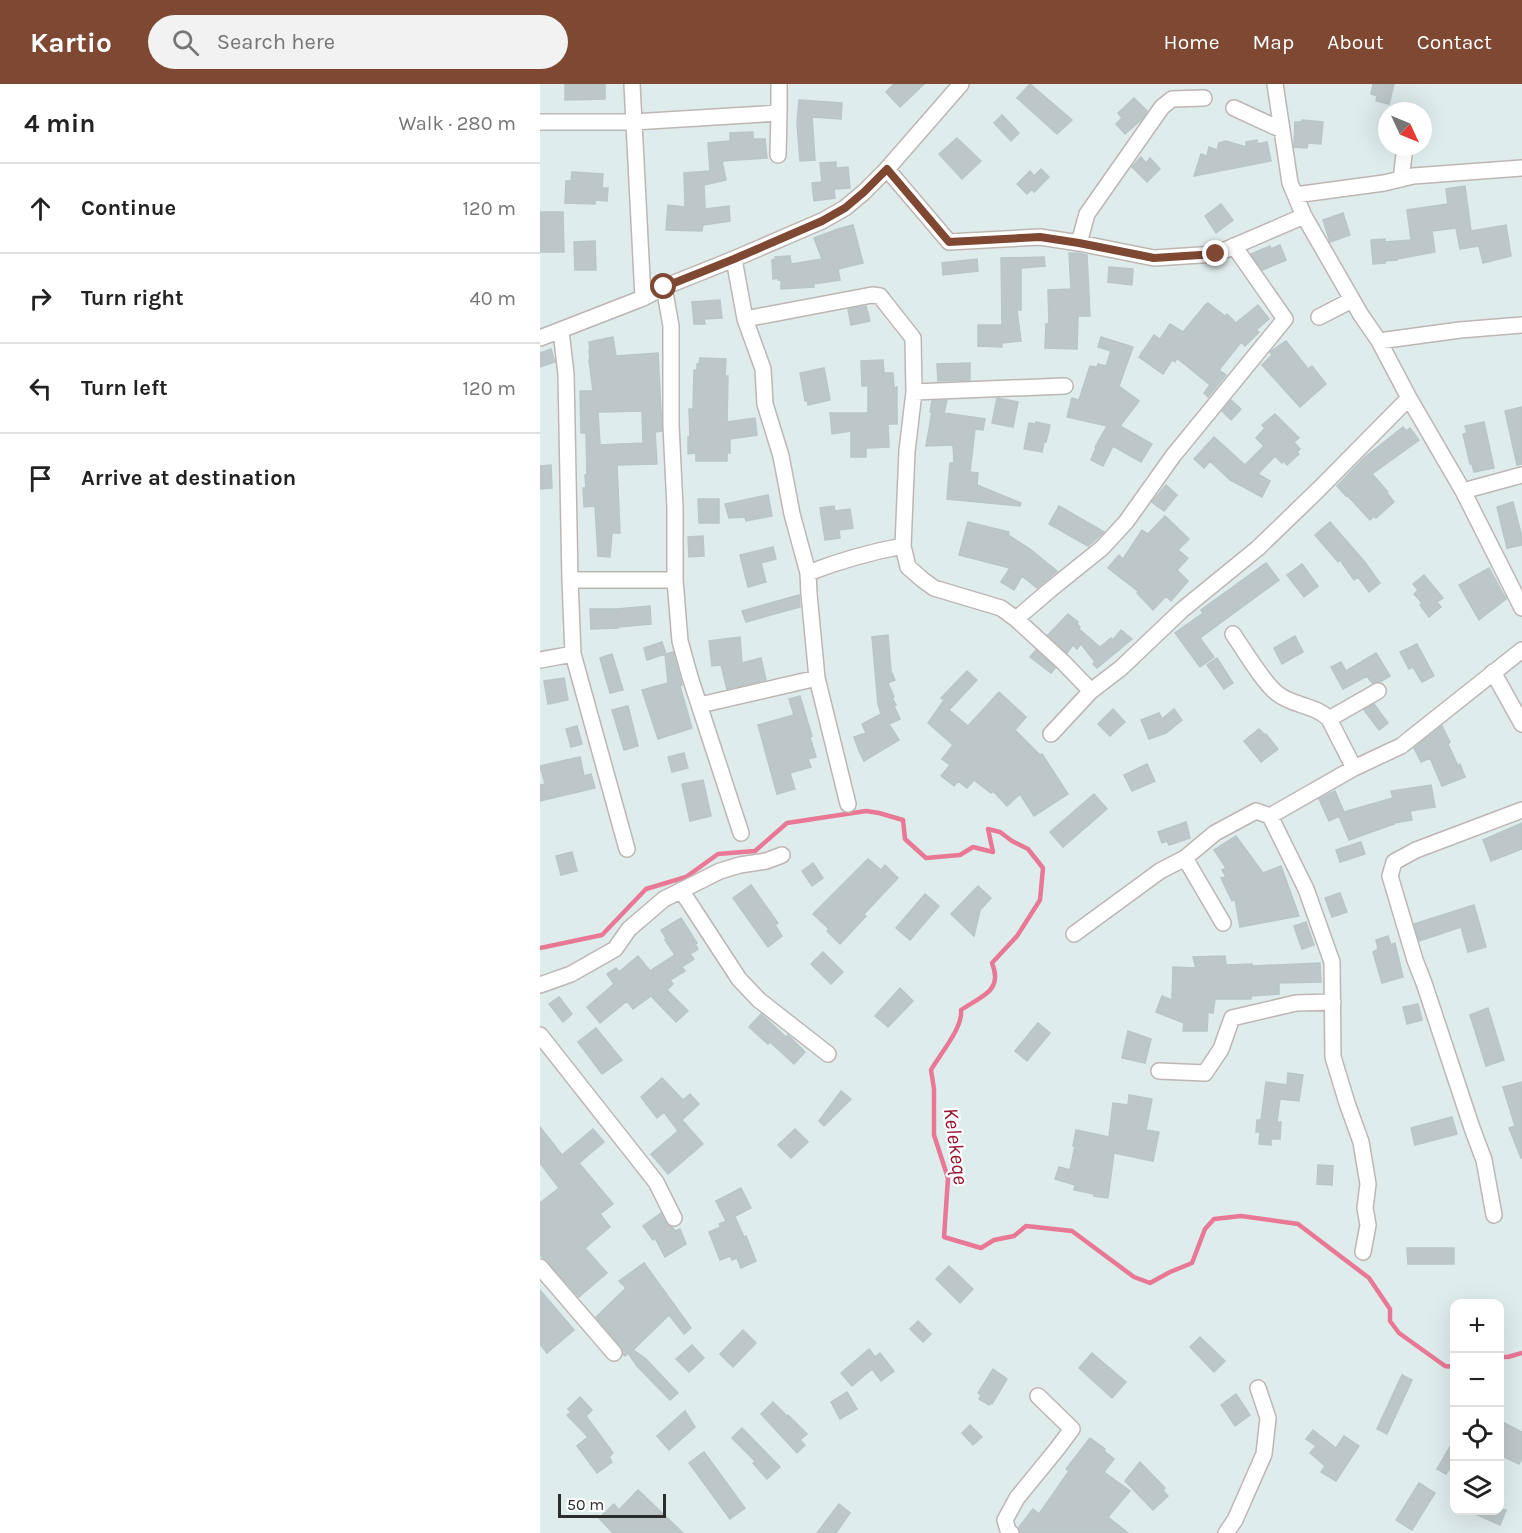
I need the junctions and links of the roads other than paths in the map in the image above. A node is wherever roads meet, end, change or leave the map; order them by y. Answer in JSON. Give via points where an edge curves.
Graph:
{"nodes":[{"id":1,"x":632,"y":84,"type":"edge"},
{"id":2,"x":779,"y":84,"type":"edge"},
{"id":3,"x":961,"y":84,"type":"edge"},
{"id":4,"x":1275,"y":84,"type":"edge"},
{"id":5,"x":944,"y":90,"type":"edge"},
{"id":6,"x":1204,"y":98,"type":"dead end"},
{"id":7,"x":1234,"y":108,"type":"dead end"},
{"id":8,"x":779,"y":112,"type":"junction"},
{"id":9,"x":540,"y":122,"type":"edge"},
{"id":10,"x":633,"y":122,"type":"junction"},
{"id":11,"x":1282,"y":130,"type":"junction"},
{"id":12,"x":778,"y":155,"type":"dead end"},
{"id":13,"x":1404,"y":156,"type":"edge"},
{"id":14,"x":1522,"y":168,"type":"edge"},
{"id":15,"x":887,"y":169,"type":"junction"},
{"id":16,"x":1401,"y":179,"type":"junction"},
{"id":17,"x":1295,"y":195,"type":"junction"},
{"id":18,"x":1304,"y":216,"type":"junction"},
{"id":19,"x":1079,"y":243,"type":"junction"},
{"id":20,"x":1234,"y":246,"type":"junction"},
{"id":21,"x":734,"y":259,"type":"junction"},
{"id":22,"x":664,"y":287,"type":"junction"},
{"id":23,"x":643,"y":298,"type":"junction"},
{"id":24,"x":1352,"y":300,"type":"junction"},
{"id":25,"x":1319,"y":317,"type":"dead end"},
{"id":26,"x":745,"y":319,"type":"junction"},
{"id":27,"x":1522,"y":325,"type":"edge"},
{"id":28,"x":561,"y":331,"type":"junction"},
{"id":29,"x":540,"y":338,"type":"edge"},
{"id":30,"x":1379,"y":341,"type":"junction"},
{"id":31,"x":1065,"y":386,"type":"dead end"},
{"id":32,"x":914,"y":392,"type":"junction"},
{"id":33,"x":1409,"y":398,"type":"junction"},
{"id":34,"x":1522,"y":475,"type":"edge"},
{"id":35,"x":1463,"y":491,"type":"junction"},
{"id":36,"x":903,"y":546,"type":"junction"},
{"id":37,"x":808,"y":573,"type":"junction"},
{"id":38,"x":570,"y":580,"type":"junction"},
{"id":39,"x":675,"y":580,"type":"junction"},
{"id":40,"x":1522,"y":608,"type":"edge"},
{"id":41,"x":1016,"y":619,"type":"junction"},
{"id":42,"x":1233,"y":634,"type":"dead end"},
{"id":43,"x":1522,"y":650,"type":"edge"},
{"id":44,"x":573,"y":654,"type":"junction"},
{"id":45,"x":540,"y":660,"type":"edge"},
{"id":46,"x":1493,"y":672,"type":"junction"},
{"id":47,"x":817,"y":678,"type":"junction"},
{"id":48,"x":1091,"y":691,"type":"junction"},
{"id":49,"x":1378,"y":691,"type":"dead end"},
{"id":50,"x":700,"y":705,"type":"junction"},
{"id":51,"x":1329,"y":719,"type":"junction"},
{"id":52,"x":1522,"y":724,"type":"edge"},
{"id":53,"x":1051,"y":734,"type":"dead end"},
{"id":54,"x":1354,"y":768,"type":"junction"},
{"id":55,"x":848,"y":804,"type":"dead end"},
{"id":56,"x":1522,"y":810,"type":"edge"},
{"id":57,"x":1270,"y":816,"type":"junction"},
{"id":58,"x":741,"y":833,"type":"dead end"},
{"id":59,"x":627,"y":849,"type":"dead end"},
{"id":60,"x":782,"y":855,"type":"dead end"},
{"id":61,"x":1185,"y":858,"type":"junction"},
{"id":62,"x":681,"y":890,"type":"junction"},
{"id":63,"x":1223,"y":923,"type":"dead end"},
{"id":64,"x":1074,"y":934,"type":"dead end"},
{"id":65,"x":540,"y":985,"type":"edge"},
{"id":66,"x":1333,"y":1002,"type":"junction"},
{"id":67,"x":540,"y":1035,"type":"edge"},
{"id":68,"x":828,"y":1054,"type":"dead end"},
{"id":69,"x":1159,"y":1071,"type":"dead end"},
{"id":70,"x":1494,"y":1215,"type":"dead end"},
{"id":71,"x":674,"y":1218,"type":"dead end"},
{"id":72,"x":1363,"y":1252,"type":"dead end"},
{"id":73,"x":540,"y":1267,"type":"edge"},
{"id":74,"x":614,"y":1353,"type":"dead end"},
{"id":75,"x":1258,"y":1388,"type":"dead end"},
{"id":76,"x":1038,"y":1396,"type":"dead end"},
{"id":77,"x":1011,"y":1533,"type":"edge"},
{"id":78,"x":1226,"y":1533,"type":"edge"}],
"edges":[{"from":1,"to":10,"type":"street"},
{"from":2,"to":8,"type":"street"},
{"from":3,"to":5,"type":"street"},
{"from":4,"to":11,"type":"street"},
{"from":5,"to":15,"type":"street"},
{"from":6,"to":19,"type":"street","via":[[1172,99],[1162,107],[1087,214]]},
{"from":7,"to":11,"type":"street"},
{"from":8,"to":10,"type":"street"},
{"from":8,"to":12,"type":"street"},
{"from":9,"to":10,"type":"street"},
{"from":10,"to":23,"type":"street"},
{"from":11,"to":17,"type":"street"},
{"from":13,"to":16,"type":"street"},
{"from":14,"to":16,"type":"street"},
{"from":15,"to":19,"type":"street","via":[[949,242],[1040,237]]},
{"from":15,"to":21,"type":"street","via":[[845,208]]},
{"from":16,"to":17,"type":"street"},
{"from":17,"to":18,"type":"street"},
{"from":18,"to":20,"type":"street"},
{"from":18,"to":24,"type":"street"},
{"from":19,"to":20,"type":"street","via":[[1154,258],[1216,254]]},
{"from":20,"to":41,"type":"street","via":[[1285,319],[1102,549]]},
{"from":21,"to":22,"type":"street"},
{"from":21,"to":26,"type":"street"},
{"from":22,"to":23,"type":"street"},
{"from":22,"to":39,"type":"street","via":[[670,326]]},
{"from":23,"to":28,"type":"street"},
{"from":24,"to":25,"type":"street"},
{"from":24,"to":30,"type":"street"},
{"from":26,"to":32,"type":"street","via":[[880,297],[913,338]]},
{"from":26,"to":37,"type":"street","via":[[763,369],[765,404]]},
{"from":27,"to":30,"type":"street"},
{"from":28,"to":29,"type":"street"},
{"from":28,"to":38,"type":"street","via":[[566,374]]},
{"from":30,"to":33,"type":"street"},
{"from":31,"to":32,"type":"street"},
{"from":32,"to":36,"type":"street"},
{"from":33,"to":35,"type":"street"},
{"from":33,"to":48,"type":"street","via":[[1258,548]]},
{"from":34,"to":35,"type":"street"},
{"from":35,"to":40,"type":"street"},
{"from":36,"to":37,"type":"street"},
{"from":36,"to":41,"type":"street","via":[[908,567],[934,588],[1001,608]]},
{"from":37,"to":47,"type":"street"},
{"from":38,"to":39,"type":"street"},
{"from":38,"to":44,"type":"street"},
{"from":39,"to":50,"type":"street","via":[[680,641]]},
{"from":41,"to":48,"type":"street"},
{"from":42,"to":51,"type":"street","via":[[1276,693]]},
{"from":43,"to":46,"type":"street"},
{"from":44,"to":45,"type":"street"},
{"from":44,"to":59,"type":"street"},
{"from":46,"to":52,"type":"street"},
{"from":46,"to":54,"type":"street","via":[[1401,746]]},
{"from":47,"to":50,"type":"street"},
{"from":47,"to":55,"type":"street"},
{"from":48,"to":53,"type":"street"},
{"from":49,"to":51,"type":"street"},
{"from":50,"to":58,"type":"street"},
{"from":51,"to":54,"type":"street"},
{"from":54,"to":57,"type":"street"},
{"from":56,"to":70,"type":"street","via":[[1416,850],[1394,862],[1390,876],[1484,1160]]},
{"from":57,"to":61,"type":"street","via":[[1256,811],[1215,833]]},
{"from":57,"to":66,"type":"street","via":[[1306,889],[1332,963]]},
{"from":60,"to":62,"type":"street","via":[[720,872]]},
{"from":61,"to":63,"type":"street"},
{"from":61,"to":64,"type":"street","via":[[1160,871]]},
{"from":62,"to":65,"type":"street","via":[[653,907],[615,949],[571,974]]},
{"from":62,"to":68,"type":"street","via":[[739,979],[759,1000]]},
{"from":66,"to":69,"type":"street","via":[[1296,1003],[1232,1018],[1221,1049],[1205,1073]]},
{"from":66,"to":72,"type":"street","via":[[1333,1057],[1361,1142],[1368,1184],[1368,1225]]},
{"from":67,"to":71,"type":"street","via":[[656,1182]]},
{"from":73,"to":74,"type":"street"},
{"from":75,"to":78,"type":"street","via":[[1268,1418],[1264,1454]]},
{"from":76,"to":77,"type":"street","via":[[1072,1429],[1017,1498],[1005,1520]]}]}
